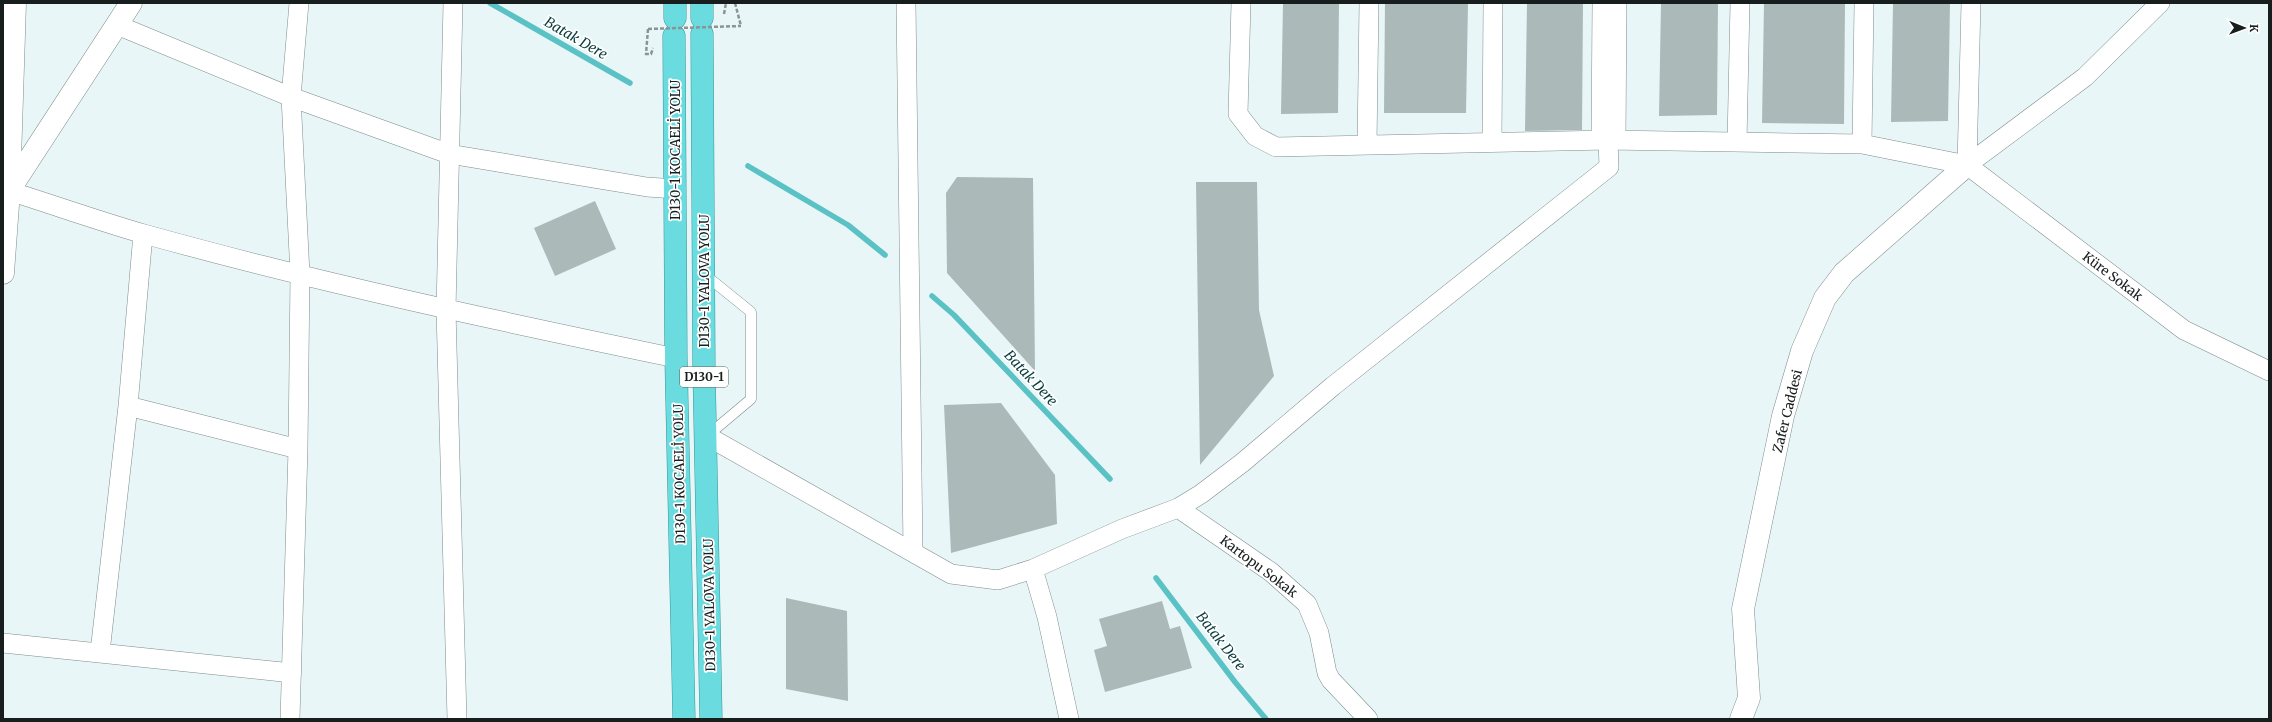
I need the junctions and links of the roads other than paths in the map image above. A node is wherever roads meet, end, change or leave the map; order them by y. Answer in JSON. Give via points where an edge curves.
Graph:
{"nodes":[{"id":1,"x":15,"y":3,"type":"edge"},
{"id":2,"x":131,"y":3,"type":"edge"},
{"id":3,"x":299,"y":3,"type":"edge"},
{"id":4,"x":453,"y":3,"type":"edge"},
{"id":5,"x":906,"y":3,"type":"edge"},
{"id":6,"x":1241,"y":3,"type":"edge"},
{"id":7,"x":1368,"y":3,"type":"edge"},
{"id":8,"x":1493,"y":3,"type":"edge"},
{"id":9,"x":1602,"y":3,"type":"edge"},
{"id":10,"x":1617,"y":3,"type":"edge"},
{"id":11,"x":1740,"y":3,"type":"edge"},
{"id":12,"x":1864,"y":3,"type":"edge"},
{"id":13,"x":1971,"y":3,"type":"edge"},
{"id":14,"x":2160,"y":3,"type":"edge"},
{"id":15,"x":707,"y":18,"type":"edge"},
{"id":16,"x":117,"y":25,"type":"junction"},
{"id":17,"x":669,"y":25,"type":"edge"},
{"id":18,"x":291,"y":97,"type":"junction"},
{"id":19,"x":1608,"y":140,"type":"junction"},
{"id":20,"x":1492,"y":142,"type":"junction"},
{"id":21,"x":1738,"y":142,"type":"junction"},
{"id":22,"x":1862,"y":144,"type":"junction"},
{"id":23,"x":1367,"y":145,"type":"junction"},
{"id":24,"x":449,"y":154,"type":"junction"},
{"id":25,"x":1967,"y":165,"type":"junction"},
{"id":26,"x":676,"y":189,"type":"junction"},
{"id":27,"x":6,"y":195,"type":"edge"},
{"id":28,"x":143,"y":234,"type":"junction"},
{"id":29,"x":3,"y":273,"type":"edge"},
{"id":30,"x":300,"y":274,"type":"junction"},
{"id":31,"x":704,"y":274,"type":"junction"},
{"id":32,"x":446,"y":310,"type":"junction"},
{"id":33,"x":676,"y":358,"type":"junction"},
{"id":34,"x":2269,"y":371,"type":"edge"},
{"id":35,"x":128,"y":406,"type":"junction"},
{"id":36,"x":707,"y":436,"type":"junction"},
{"id":37,"x":298,"y":449,"type":"junction"},
{"id":38,"x":1178,"y":508,"type":"junction"},
{"id":39,"x":913,"y":552,"type":"junction"},
{"id":40,"x":1033,"y":569,"type":"junction"},
{"id":41,"x":3,"y":643,"type":"edge"},
{"id":42,"x":100,"y":652,"type":"junction"},
{"id":43,"x":292,"y":673,"type":"junction"},
{"id":44,"x":290,"y":719,"type":"edge"},
{"id":45,"x":457,"y":719,"type":"edge"},
{"id":46,"x":684,"y":719,"type":"edge"},
{"id":47,"x":711,"y":719,"type":"edge"},
{"id":48,"x":1069,"y":719,"type":"edge"},
{"id":49,"x":1368,"y":719,"type":"edge"},
{"id":50,"x":1741,"y":719,"type":"edge"}],
"edges":[{"from":1,"to":27,"type":"street"},
{"from":2,"to":16,"type":"street"},
{"from":3,"to":18,"type":"street"},
{"from":4,"to":24,"type":"street"},
{"from":5,"to":39,"type":"street"},
{"from":6,"to":23,"type":"street","via":[[1238,114],[1255,136],[1276,147]]},
{"from":7,"to":23,"type":"street"},
{"from":8,"to":20,"type":"street"},
{"from":9,"to":19,"type":"street"},
{"from":10,"to":19,"type":"street"},
{"from":11,"to":21,"type":"street"},
{"from":12,"to":22,"type":"street"},
{"from":13,"to":25,"type":"street"},
{"from":14,"to":25,"type":"street","via":[[2085,77]]},
{"from":15,"to":31,"type":"highway","name":"D130-1 YALOVA YOLU","number":"D130-1"},
{"from":16,"to":18,"type":"street"},
{"from":16,"to":27,"type":"street"},
{"from":17,"to":26,"type":"highway","name":"D130-1 KOCAELİ YOLU","number":"D130-1"},
{"from":18,"to":24,"type":"street"},
{"from":18,"to":30,"type":"street"},
{"from":19,"to":20,"type":"street"},
{"from":19,"to":21,"type":"street"},
{"from":19,"to":38,"type":"street","via":[[1609,167],[1334,386],[1231,472]]},
{"from":20,"to":23,"type":"street"},
{"from":21,"to":22,"type":"street"},
{"from":22,"to":25,"type":"street"},
{"from":24,"to":26,"type":"street","via":[[647,187]]},
{"from":24,"to":32,"type":"street"},
{"from":25,"to":34,"type":"street","name":"Küre Sokak","via":[[2184,330]]},
{"from":25,"to":50,"type":"street","name":"Zafer Caddesi","via":[[1844,273],[1825,298],[1802,351],[1783,416],[1743,609],[1749,698]]},
{"from":26,"to":33,"type":"highway","name":"D130-1 KOCAELİ YOLU","number":"D130-1"},
{"from":27,"to":28,"type":"street"},
{"from":27,"to":29,"type":"street"},
{"from":28,"to":30,"type":"street"},
{"from":28,"to":35,"type":"street"},
{"from":30,"to":32,"type":"street"},
{"from":30,"to":37,"type":"street"},
{"from":31,"to":36,"type":"highway","name":"D130-1 YALOVA YOLU","number":"D130-1"},
{"from":31,"to":36,"type":"lane","via":[[751,312],[752,399]]},
{"from":32,"to":33,"type":"street"},
{"from":32,"to":45,"type":"street"},
{"from":33,"to":46,"type":"highway","name":"D130-1 KOCAELİ YOLU","number":"D130-1"},
{"from":35,"to":37,"type":"street"},
{"from":35,"to":42,"type":"street"},
{"from":36,"to":39,"type":"street"},
{"from":36,"to":47,"type":"highway","name":"D130-1 YALOVA YOLU","number":"D130-1"},
{"from":37,"to":43,"type":"street"},
{"from":38,"to":40,"type":"street","via":[[1122,529]]},
{"from":38,"to":49,"type":"street","name":"Kartopu Sokak","via":[[1271,572],[1307,604],[1319,633],[1327,673]]},
{"from":39,"to":40,"type":"street","via":[[951,574],[998,580]]},
{"from":40,"to":48,"type":"street","via":[[1047,617]]},
{"from":41,"to":42,"type":"street"},
{"from":42,"to":43,"type":"street"},
{"from":43,"to":44,"type":"street"}]}
